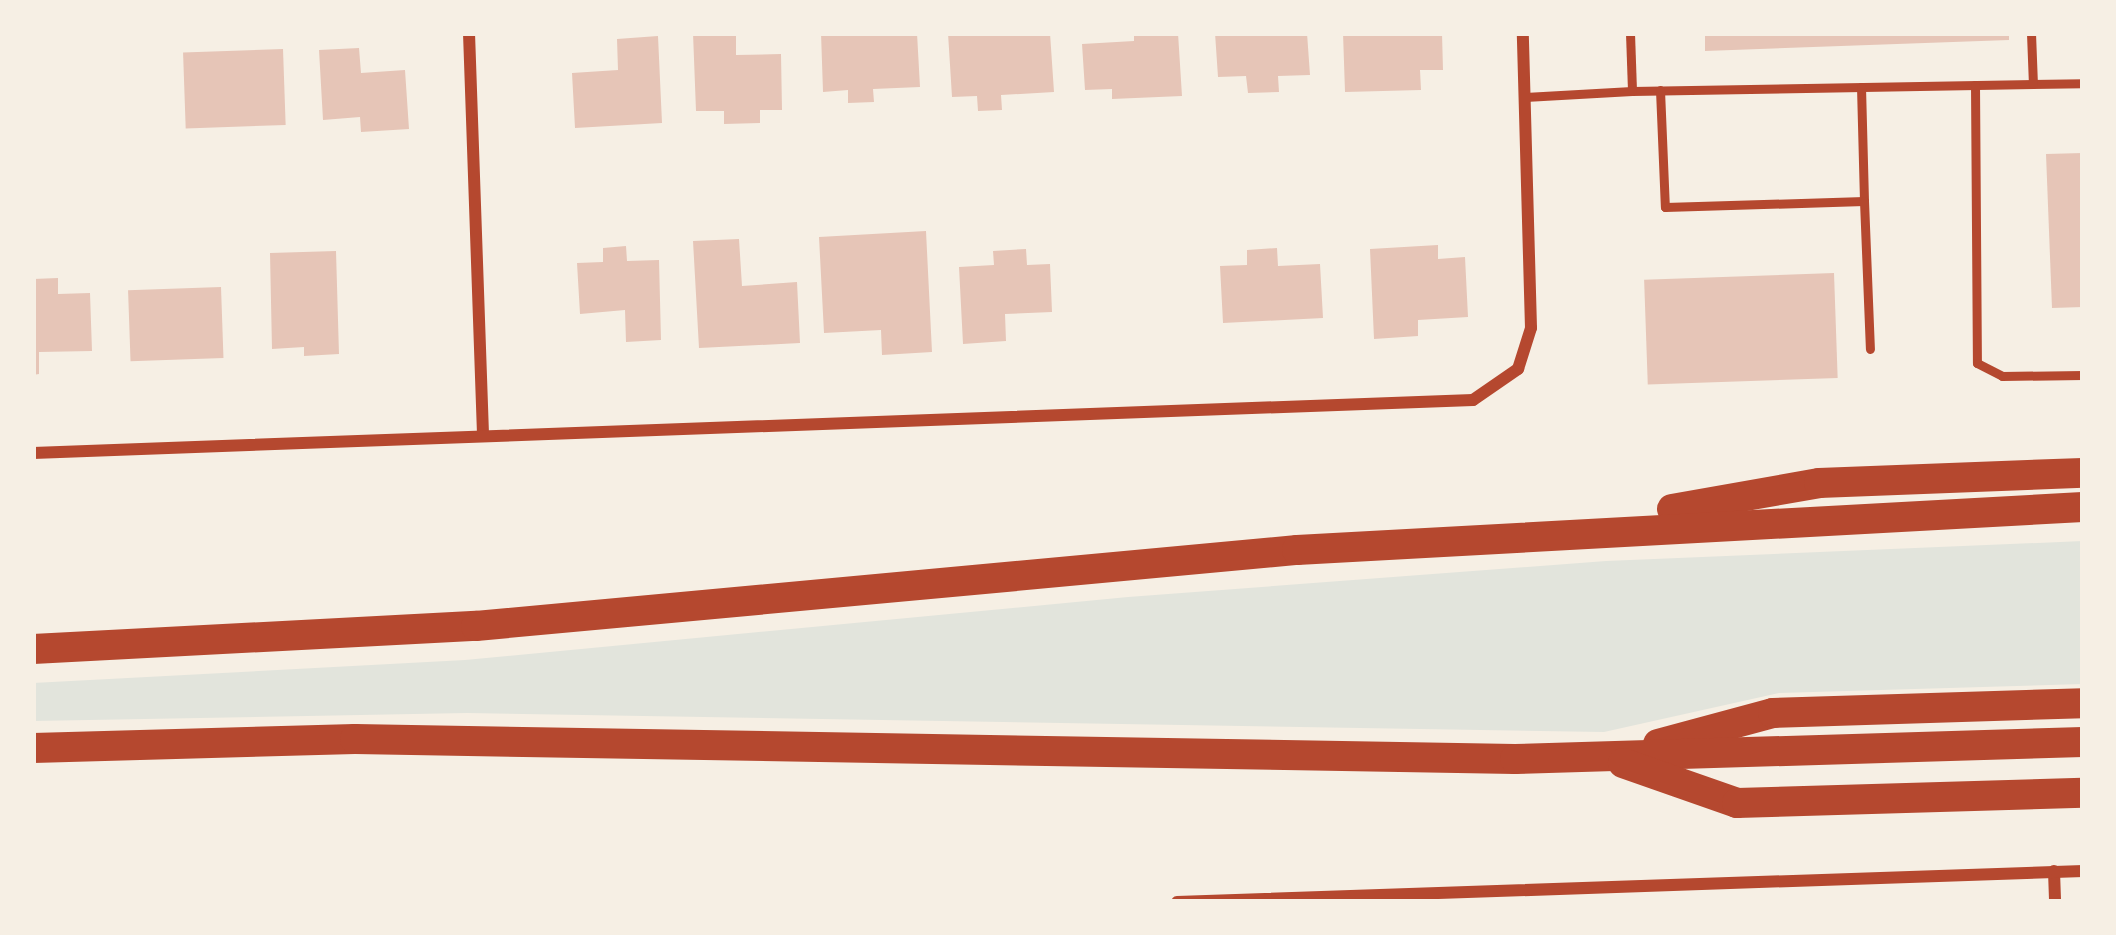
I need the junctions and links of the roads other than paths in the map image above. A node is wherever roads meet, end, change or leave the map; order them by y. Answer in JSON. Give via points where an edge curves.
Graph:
{"nodes":[{"id":1,"x":469,"y":33,"type":"edge"},
{"id":2,"x":1523,"y":33,"type":"edge"},
{"id":3,"x":1630,"y":33,"type":"edge"},
{"id":4,"x":2031,"y":33,"type":"edge"},
{"id":5,"x":2083,"y":83,"type":"edge"},
{"id":6,"x":2033,"y":84,"type":"junction"},
{"id":7,"x":1976,"y":85,"type":"junction"},
{"id":8,"x":1861,"y":87,"type":"junction"},
{"id":9,"x":1660,"y":90,"type":"junction"},
{"id":10,"x":1632,"y":91,"type":"junction"},
{"id":11,"x":1525,"y":97,"type":"junction"},
{"id":12,"x":1864,"y":201,"type":"junction"},
{"id":13,"x":1870,"y":349,"type":"dead end"},
{"id":14,"x":2083,"y":375,"type":"edge"},
{"id":15,"x":483,"y":436,"type":"junction"},
{"id":16,"x":33,"y":453,"type":"edge"},
{"id":17,"x":2083,"y":473,"type":"edge"},
{"id":18,"x":2083,"y":507,"type":"edge"},
{"id":19,"x":1524,"y":536,"type":"junction"},
{"id":20,"x":33,"y":649,"type":"edge"},
{"id":21,"x":2083,"y":703,"type":"edge"},
{"id":22,"x":2083,"y":742,"type":"edge"},
{"id":23,"x":33,"y":748,"type":"edge"},
{"id":24,"x":1606,"y":758,"type":"junction"},
{"id":25,"x":2083,"y":793,"type":"edge"},
{"id":26,"x":2054,"y":871,"type":"junction"},
{"id":27,"x":2083,"y":871,"type":"edge"},
{"id":28,"x":1177,"y":902,"type":"edge"},
{"id":29,"x":2055,"y":902,"type":"edge"}],
"edges":[{"from":1,"to":15,"type":"street"},
{"from":2,"to":11,"type":"street"},
{"from":3,"to":10,"type":"lane"},
{"from":4,"to":6,"type":"lane"},
{"from":5,"to":6,"type":"lane"},
{"from":6,"to":7,"type":"lane"},
{"from":7,"to":8,"type":"lane"},
{"from":7,"to":14,"type":"lane","via":[[1977,363],[2002,376]]},
{"from":8,"to":9,"type":"lane"},
{"from":8,"to":12,"type":"lane"},
{"from":9,"to":10,"type":"lane"},
{"from":9,"to":12,"type":"lane","via":[[1665,208]]},
{"from":10,"to":11,"type":"lane"},
{"from":11,"to":15,"type":"street","via":[[1532,328],[1518,369],[1473,400]]},
{"from":12,"to":13,"type":"lane"},
{"from":15,"to":16,"type":"street"},
{"from":17,"to":19,"type":"highway","via":[[1819,483]]},
{"from":18,"to":19,"type":"highway"},
{"from":19,"to":20,"type":"highway","via":[[476,626]]},
{"from":21,"to":24,"type":"highway","via":[[1773,713]]},
{"from":22,"to":24,"type":"highway"},
{"from":23,"to":24,"type":"highway","via":[[355,739]]},
{"from":24,"to":25,"type":"highway","via":[[1737,803]]},
{"from":26,"to":27,"type":"street"},
{"from":26,"to":28,"type":"street"},
{"from":26,"to":29,"type":"street"}]}
